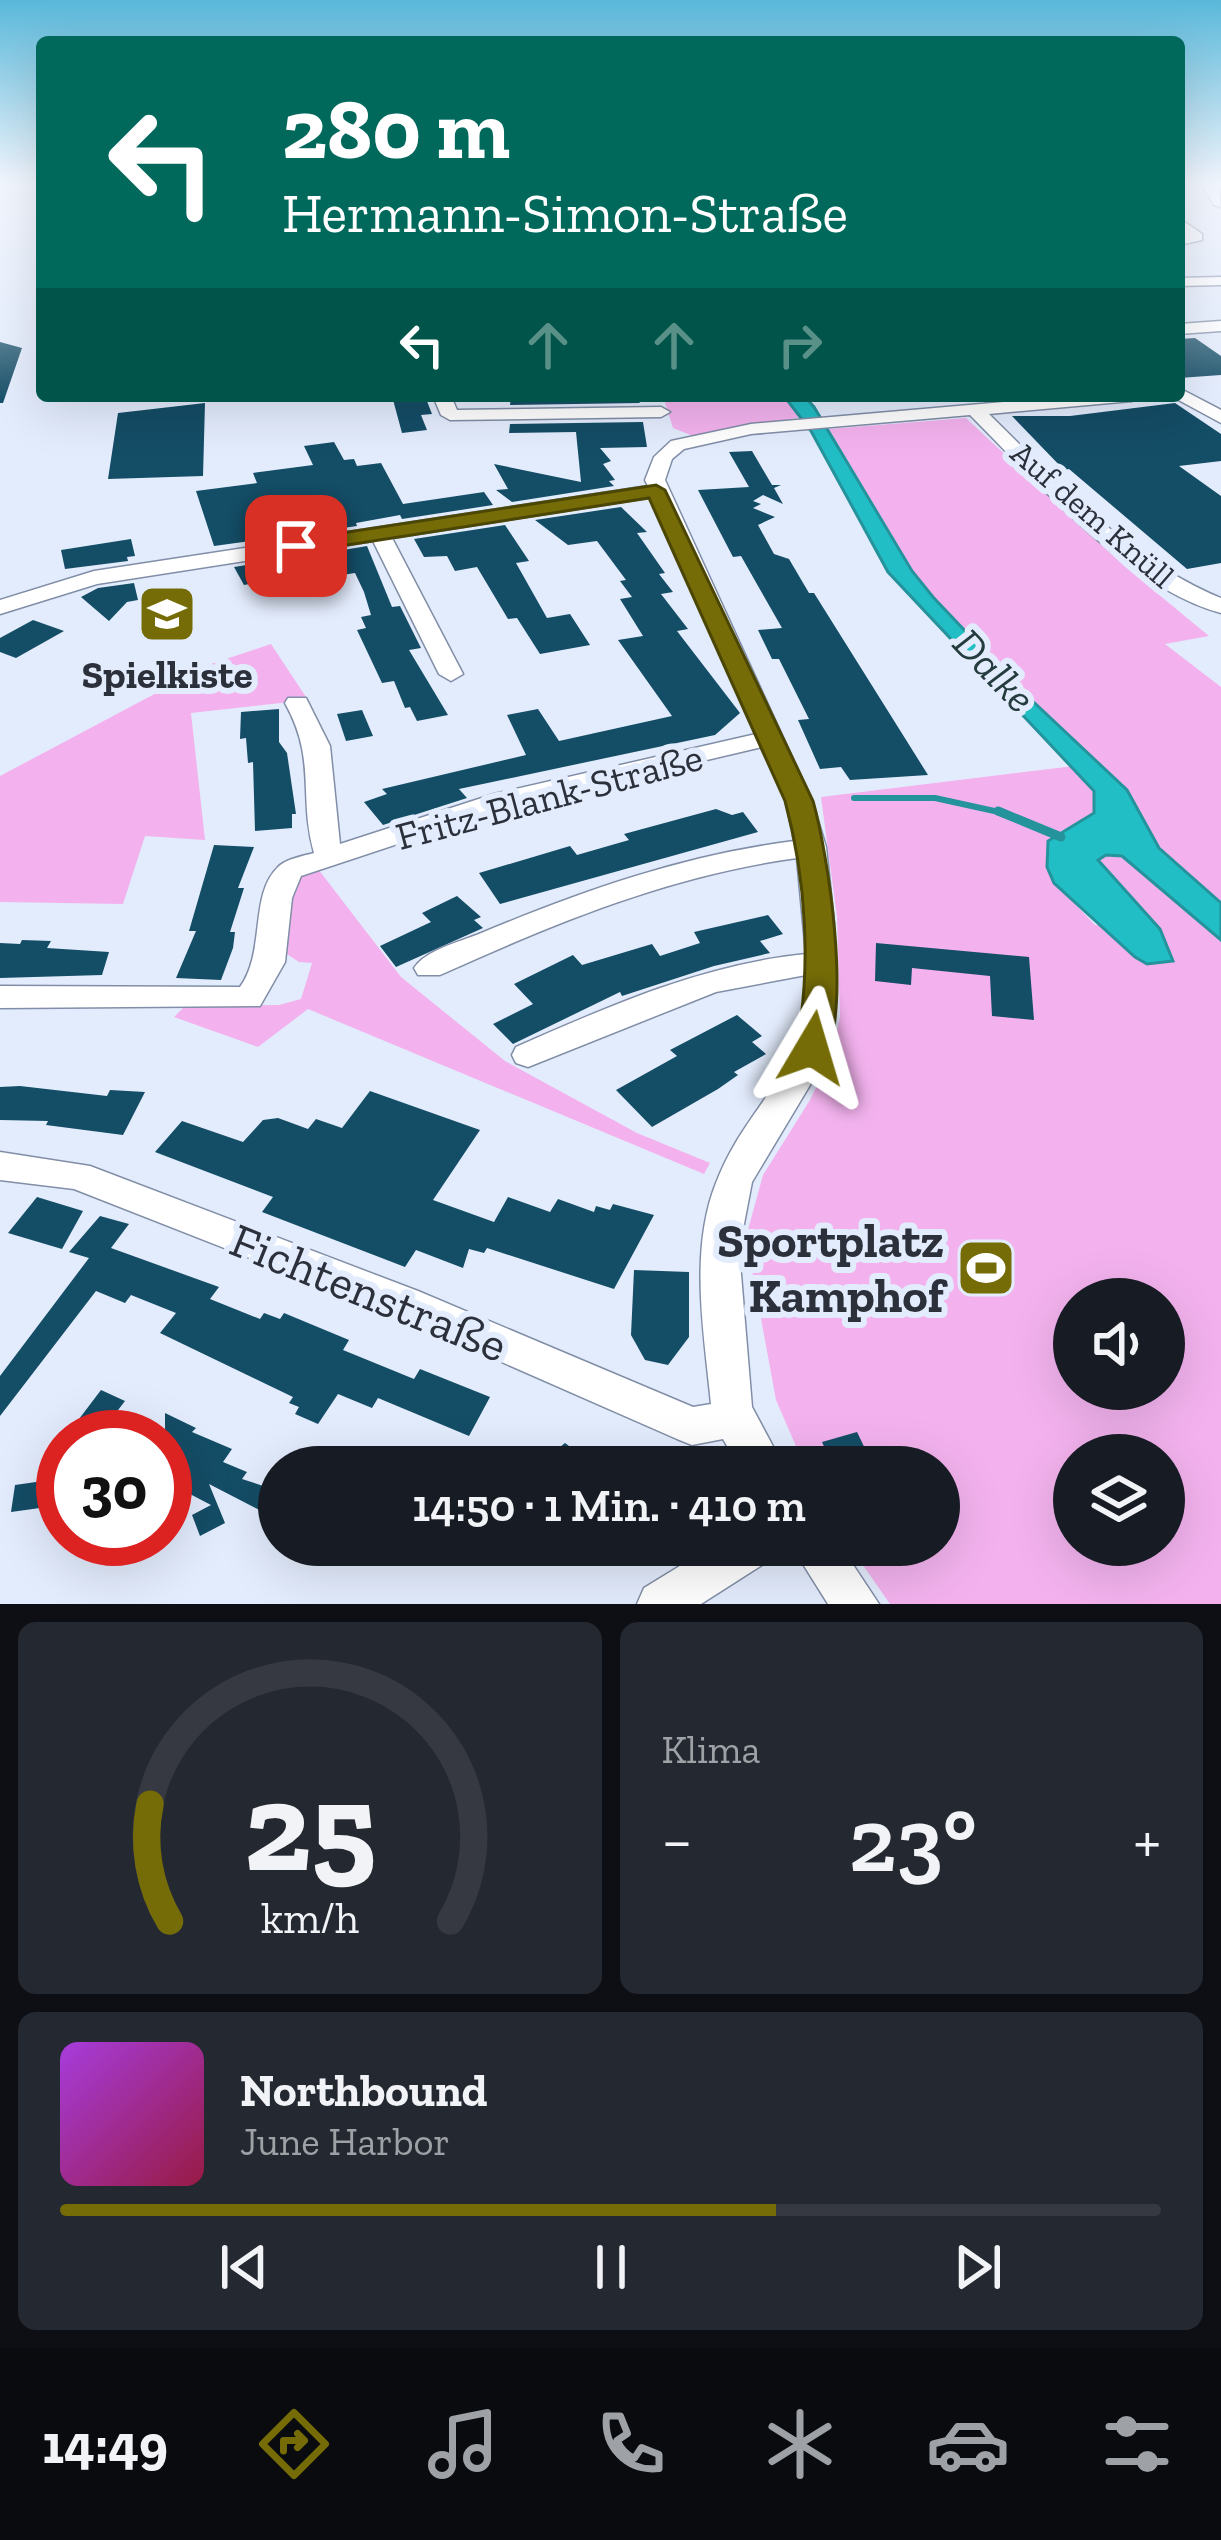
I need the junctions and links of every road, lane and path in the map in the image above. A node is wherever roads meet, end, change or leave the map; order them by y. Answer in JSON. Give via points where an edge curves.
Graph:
{"nodes":[{"id":1,"x":1221,"y":281,"type":"edge"},
{"id":2,"x":1185,"y":282,"type":"edge"},
{"id":3,"x":1221,"y":326,"type":"edge"},
{"id":4,"x":1185,"y":329,"type":"edge"},
{"id":5,"x":1221,"y":388,"type":"edge"},
{"id":6,"x":1185,"y":392,"type":"edge"},
{"id":7,"x":1185,"y":397,"type":"edge"},
{"id":8,"x":445,"y":402,"type":"edge"},
{"id":9,"x":915,"y":402,"type":"edge"},
{"id":10,"x":1059,"y":402,"type":"edge"},
{"id":11,"x":659,"y":404,"type":"edge"},
{"id":12,"x":974,"y":409,"type":"junction"},
{"id":13,"x":923,"y":413,"type":"junction"},
{"id":14,"x":1221,"y":418,"type":"edge"},
{"id":15,"x":678,"y":445,"type":"junction"},
{"id":16,"x":656,"y":490,"type":"junction"},
{"id":17,"x":380,"y":534,"type":"junction"},
{"id":18,"x":1221,"y":606,"type":"edge"},
{"id":19,"x":0,"y":608,"type":"edge"},
{"id":20,"x":451,"y":674,"type":"dead end"},
{"id":21,"x":297,"y":703,"type":"dead end"},
{"id":22,"x":770,"y":738,"type":"junction"},
{"id":23,"x":812,"y":847,"type":"junction"},
{"id":24,"x":329,"y":855,"type":"junction"},
{"id":25,"x":819,"y":963,"type":"junction"},
{"id":26,"x":429,"y":968,"type":"dead end"},
{"id":27,"x":0,"y":997,"type":"edge"},
{"id":28,"x":528,"y":1055,"type":"dead end"},
{"id":29,"x":0,"y":1166,"type":"edge"},
{"id":30,"x":734,"y":1418,"type":"junction"},
{"id":31,"x":751,"y":1446,"type":"edge"},
{"id":32,"x":721,"y":1566,"type":"edge"},
{"id":33,"x":828,"y":1566,"type":"edge"},
{"id":34,"x":660,"y":1604,"type":"edge"},
{"id":35,"x":856,"y":1604,"type":"edge"}],
"edges":[{"from":1,"to":2,"type":"street"},
{"from":3,"to":4,"type":"street"},
{"from":5,"to":6,"type":"street"},
{"from":7,"to":14,"type":"street"},
{"from":8,"to":11,"type":"street","via":[[450,415]]},
{"from":9,"to":13,"type":"street"},
{"from":10,"to":12,"type":"street"},
{"from":11,"to":15,"type":"street","via":[[656,419]]},
{"from":12,"to":13,"type":"street"},
{"from":12,"to":18,"type":"street","name":"Auf dem Knüll","via":[[1130,553],[1176,588]]},
{"from":13,"to":15,"type":"street","via":[[795,423]]},
{"from":15,"to":16,"type":"street","via":[[663,458]]},
{"from":16,"to":17,"type":"street"},
{"from":16,"to":22,"type":"street"},
{"from":17,"to":19,"type":"street","via":[[94,578]]},
{"from":17,"to":20,"type":"street"},
{"from":21,"to":24,"type":"street","via":[[323,752]]},
{"from":22,"to":23,"type":"street"},
{"from":22,"to":24,"type":"street","name":"Fritz-Blank-Straße","via":[[504,800]]},
{"from":23,"to":25,"type":"street"},
{"from":23,"to":26,"type":"street","via":[[567,906]]},
{"from":24,"to":27,"type":"street","name":"Fritz-Blank-Straße","via":[[283,878],[277,951],[249,998]]},
{"from":25,"to":28,"type":"street","via":[[789,964],[646,1006]]},
{"from":25,"to":30,"type":"street","via":[[812,1048],[735,1179],[721,1232]]},
{"from":29,"to":30,"type":"street","name":"Fichtenstraße","via":[[77,1176],[404,1302],[692,1426]]},
{"from":30,"to":31,"type":"street"},
{"from":32,"to":34,"type":"street"},
{"from":33,"to":35,"type":"street"}]}
